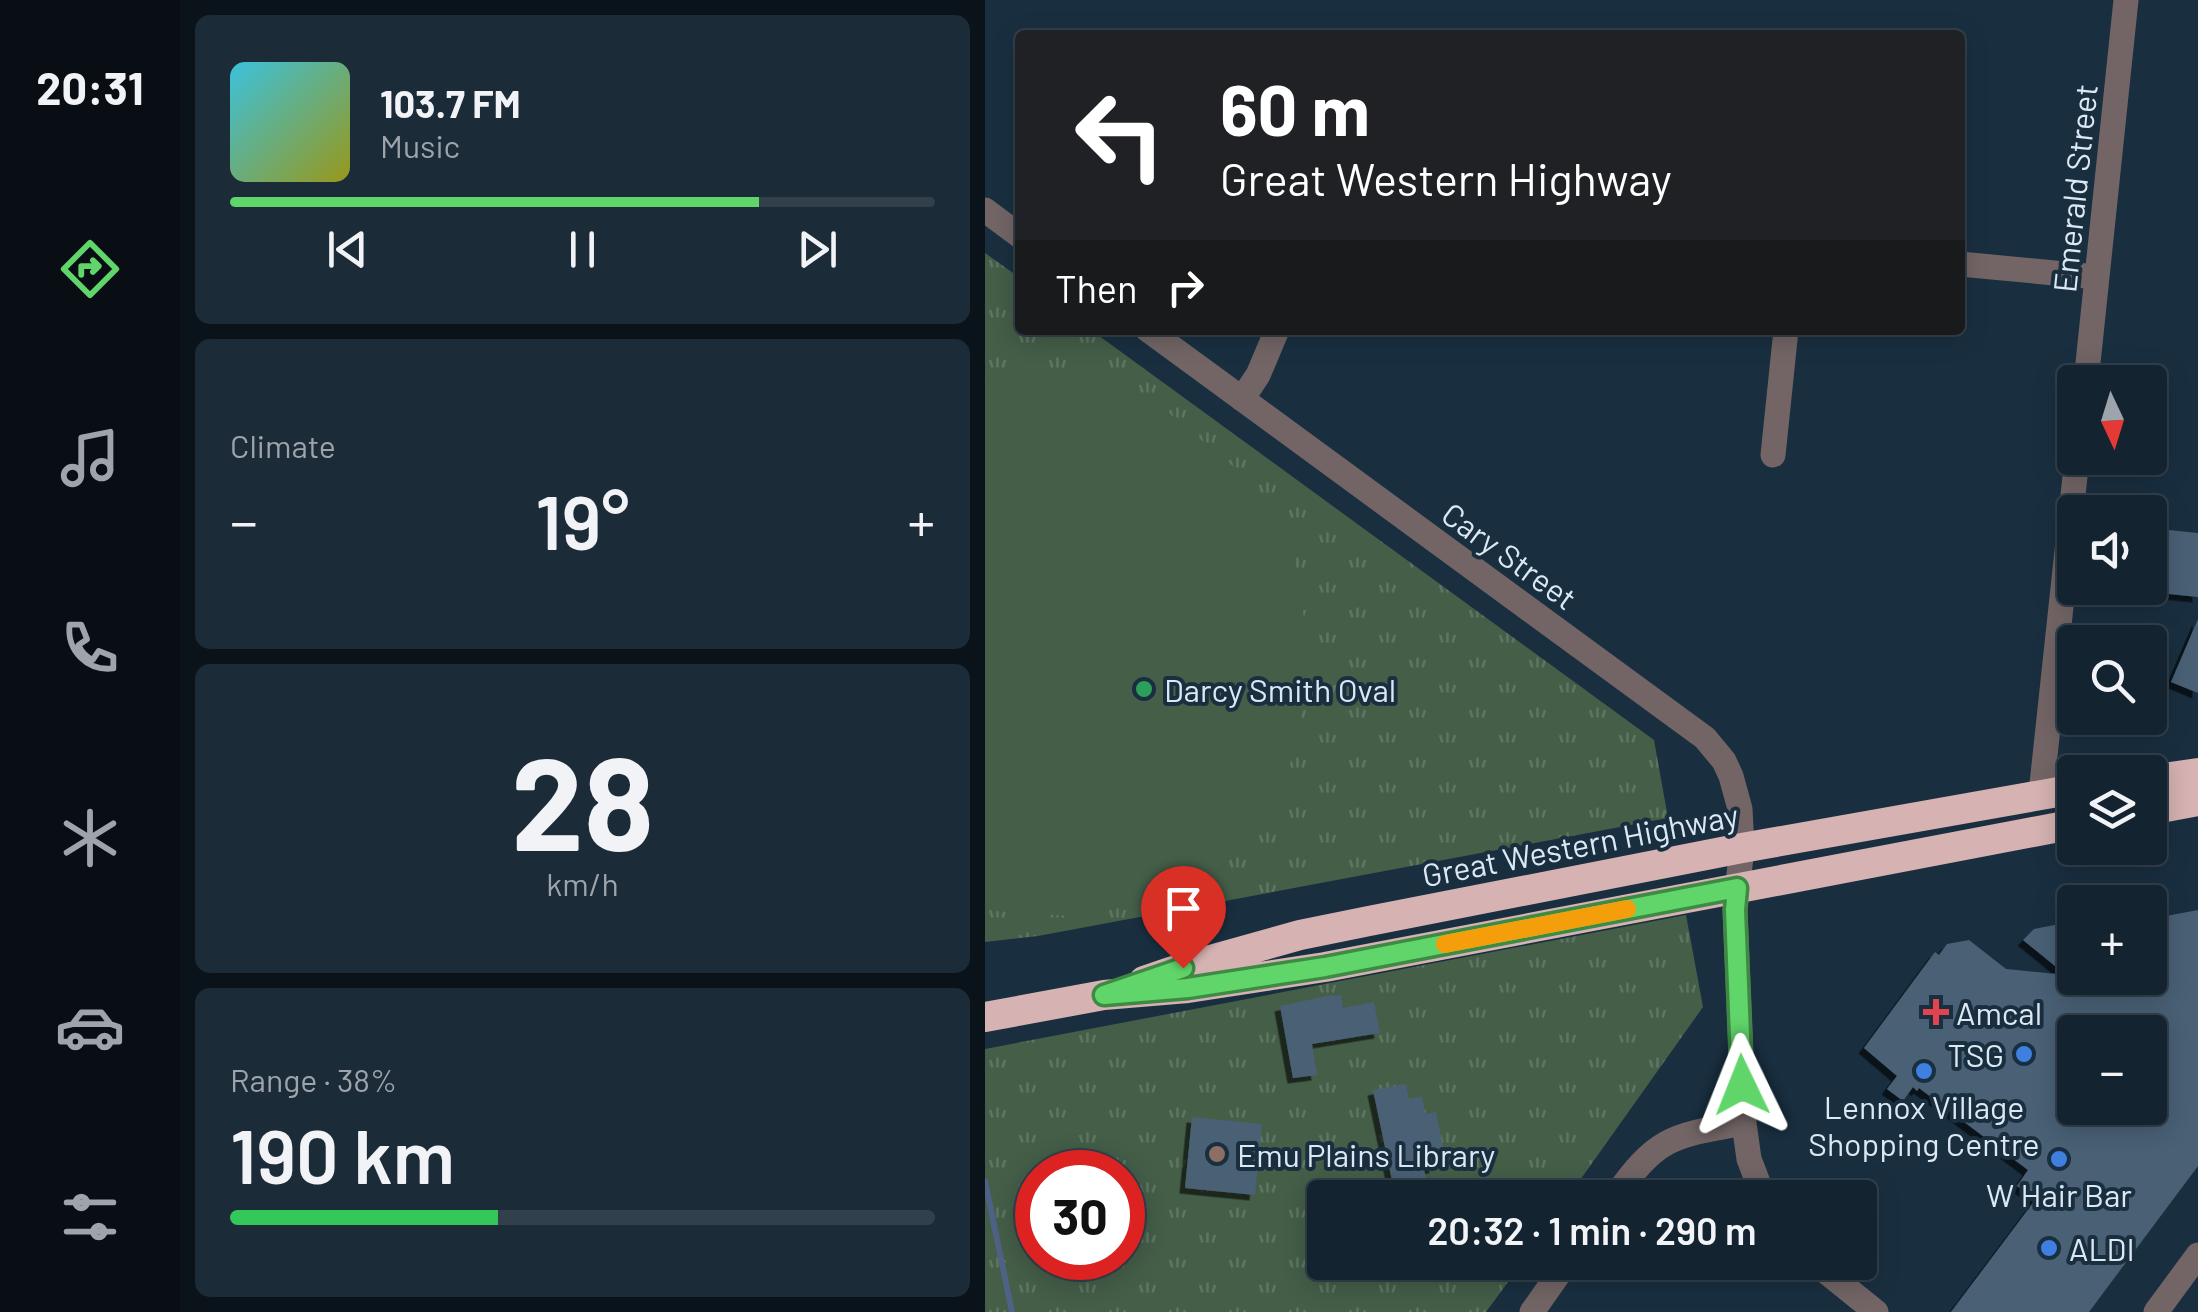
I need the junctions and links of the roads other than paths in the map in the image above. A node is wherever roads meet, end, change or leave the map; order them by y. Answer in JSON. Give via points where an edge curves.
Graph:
{"nodes":[{"id":1,"x":2126,"y":0,"type":"edge"},
{"id":2,"x":985,"y":210,"type":"edge"},
{"id":3,"x":1015,"y":232,"type":"edge"},
{"id":4,"x":1965,"y":264,"type":"edge"},
{"id":5,"x":2097,"y":277,"type":"junction"},
{"id":6,"x":1155,"y":335,"type":"edge"},
{"id":7,"x":1275,"y":335,"type":"edge"},
{"id":8,"x":1785,"y":335,"type":"edge"},
{"id":9,"x":2087,"y":365,"type":"edge"},
{"id":10,"x":1242,"y":399,"type":"junction"},
{"id":11,"x":1773,"y":455,"type":"dead end"},
{"id":12,"x":2075,"y":475,"type":"edge"},
{"id":13,"x":2198,"y":773,"type":"edge"},
{"id":14,"x":2167,"y":778,"type":"edge"},
{"id":15,"x":2057,"y":791,"type":"edge"},
{"id":16,"x":2041,"y":793,"type":"junction"},
{"id":17,"x":2198,"y":801,"type":"edge"},
{"id":18,"x":2167,"y":807,"type":"edge"},
{"id":19,"x":2057,"y":827,"type":"edge"},
{"id":20,"x":1742,"y":848,"type":"junction"},
{"id":21,"x":1737,"y":888,"type":"junction"},
{"id":22,"x":1104,"y":995,"type":"junction"},
{"id":23,"x":985,"y":1017,"type":"edge"},
{"id":24,"x":1744,"y":1123,"type":"junction"},
{"id":25,"x":1627,"y":1180,"type":"edge"},
{"id":26,"x":1758,"y":1180,"type":"edge"},
{"id":27,"x":2198,"y":1255,"type":"edge"},
{"id":28,"x":1554,"y":1280,"type":"edge"},
{"id":29,"x":1836,"y":1280,"type":"edge"},
{"id":30,"x":1532,"y":1312,"type":"edge"},
{"id":31,"x":1876,"y":1312,"type":"edge"},
{"id":32,"x":2156,"y":1312,"type":"edge"}],
"edges":[{"from":1,"to":5,"type":"street","name":"Emerald Street"},
{"from":2,"to":3,"type":"street"},
{"from":4,"to":5,"type":"street"},
{"from":5,"to":9,"type":"street","name":"Emerald Street"},
{"from":6,"to":10,"type":"street","name":"Cary Street"},
{"from":7,"to":10,"type":"street"},
{"from":8,"to":11,"type":"street"},
{"from":10,"to":20,"type":"street","name":"Cary Street","via":[[1705,738],[1731,776]]},
{"from":12,"to":16,"type":"street"},
{"from":13,"to":14,"type":"highway"},
{"from":15,"to":16,"type":"highway","name":"Great Western Highway"},
{"from":16,"to":20,"type":"highway","name":"Great Western Highway"},
{"from":17,"to":18,"type":"highway"},
{"from":19,"to":21,"type":"highway","name":"Great Western Highway"},
{"from":20,"to":21,"type":"street","name":"Cary Street"},
{"from":20,"to":22,"type":"highway","name":"Great Western Highway","via":[[1301,935]]},
{"from":21,"to":22,"type":"highway","name":"Great Western Highway","via":[[1325,967]]},
{"from":21,"to":24,"type":"street","name":"Cary Street"},
{"from":22,"to":23,"type":"highway","name":"Great Western Highway"},
{"from":24,"to":25,"type":"street","via":[[1665,1142]]},
{"from":24,"to":26,"type":"street","name":"Cary Street"},
{"from":27,"to":32,"type":"street"},
{"from":28,"to":30,"type":"street"},
{"from":29,"to":31,"type":"street"}]}
